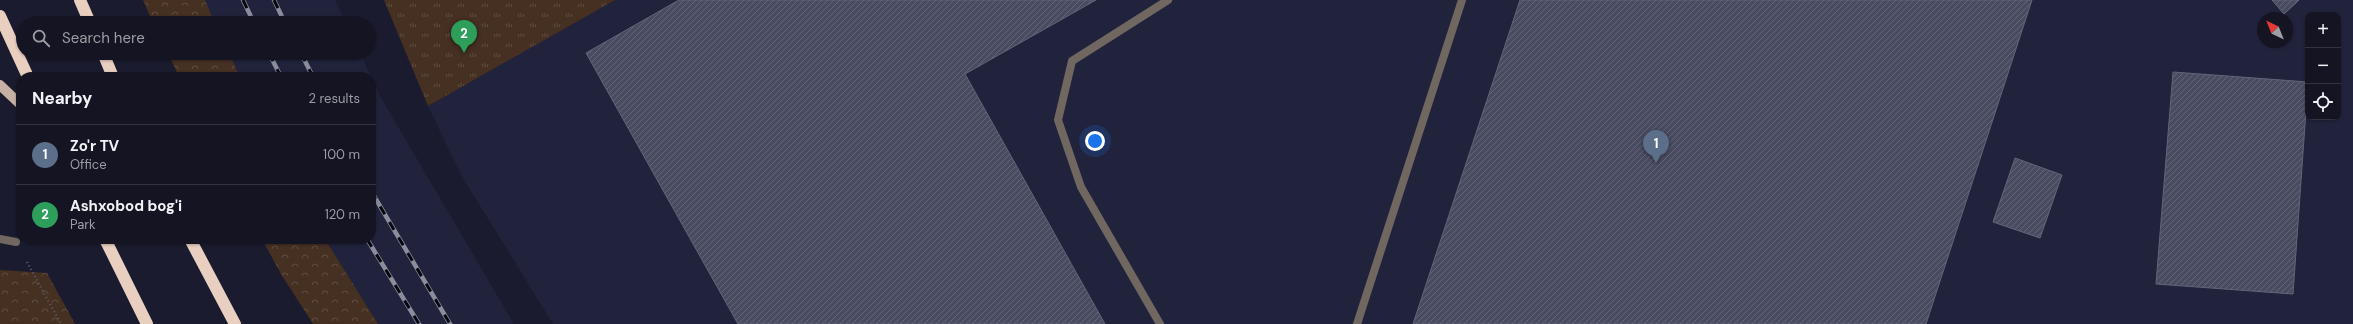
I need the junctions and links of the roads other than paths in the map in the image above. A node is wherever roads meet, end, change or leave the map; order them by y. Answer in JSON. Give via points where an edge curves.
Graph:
{"nodes":[{"id":1,"x":80,"y":0,"type":"edge"},
{"id":2,"x":1168,"y":0,"type":"edge"},
{"id":3,"x":1462,"y":0,"type":"edge"},
{"id":4,"x":0,"y":16,"type":"edge"},
{"id":5,"x":87,"y":16,"type":"edge"},
{"id":6,"x":16,"y":51,"type":"edge"},
{"id":7,"x":20,"y":60,"type":"edge"},
{"id":8,"x":106,"y":60,"type":"edge"},
{"id":9,"x":26,"y":72,"type":"edge"},
{"id":10,"x":111,"y":72,"type":"edge"},
{"id":11,"x":0,"y":85,"type":"edge"},
{"id":12,"x":16,"y":100,"type":"edge"},
{"id":13,"x":0,"y":239,"type":"edge"},
{"id":14,"x":16,"y":242,"type":"dead end"},
{"id":15,"x":108,"y":244,"type":"edge"},
{"id":16,"x":193,"y":244,"type":"edge"},
{"id":17,"x":148,"y":324,"type":"edge"},
{"id":18,"x":235,"y":324,"type":"edge"},
{"id":19,"x":1160,"y":324,"type":"edge"},
{"id":20,"x":1357,"y":324,"type":"edge"}],
"edges":[{"from":1,"to":5,"type":"highway"},
{"from":2,"to":19,"type":"lane","via":[[1072,61],[1058,120],[1081,187]]},
{"from":3,"to":20,"type":"lane"},
{"from":4,"to":6,"type":"highway"},
{"from":7,"to":9,"type":"highway"},
{"from":8,"to":10,"type":"highway"},
{"from":11,"to":12,"type":"main road"},
{"from":13,"to":14,"type":"lane"},
{"from":15,"to":17,"type":"highway"},
{"from":16,"to":18,"type":"highway"}]}
